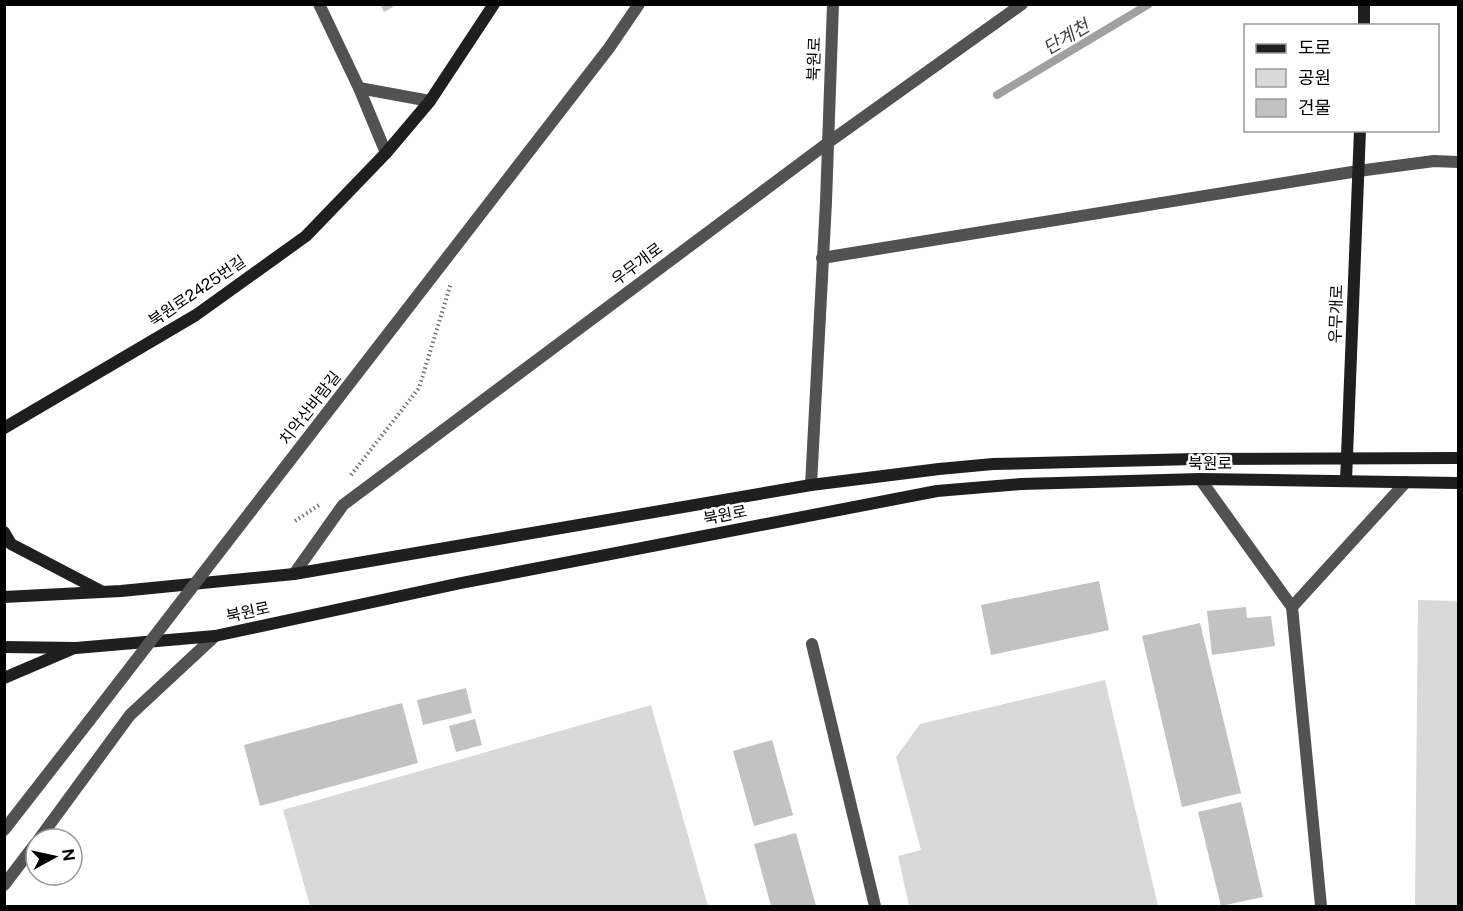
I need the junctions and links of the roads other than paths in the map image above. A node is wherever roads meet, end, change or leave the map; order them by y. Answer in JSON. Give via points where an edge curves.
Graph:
{"nodes":[{"id":1,"x":319,"y":4,"type":"edge"},
{"id":2,"x":494,"y":4,"type":"edge"},
{"id":3,"x":639,"y":4,"type":"edge"},
{"id":4,"x":833,"y":4,"type":"edge"},
{"id":5,"x":1022,"y":4,"type":"edge"},
{"id":6,"x":1364,"y":4,"type":"edge"},
{"id":7,"x":1364,"y":24,"type":"edge"},
{"id":8,"x":359,"y":88,"type":"junction"},
{"id":9,"x":430,"y":101,"type":"junction"},
{"id":10,"x":1360,"y":132,"type":"edge"},
{"id":11,"x":829,"y":142,"type":"junction"},
{"id":12,"x":386,"y":153,"type":"junction"},
{"id":13,"x":1458,"y":162,"type":"edge"},
{"id":14,"x":1358,"y":171,"type":"junction"},
{"id":15,"x":822,"y":258,"type":"junction"},
{"id":16,"x":4,"y":428,"type":"edge"},
{"id":17,"x":1346,"y":458,"type":"junction"},
{"id":18,"x":1458,"y":458,"type":"edge"},
{"id":19,"x":1200,"y":479,"type":"junction"},
{"id":20,"x":1346,"y":481,"type":"junction"},
{"id":21,"x":1406,"y":482,"type":"junction"},
{"id":22,"x":1458,"y":483,"type":"edge"},
{"id":23,"x":811,"y":485,"type":"junction"},
{"id":24,"x":4,"y":532,"type":"edge"},
{"id":25,"x":294,"y":574,"type":"junction"},
{"id":26,"x":102,"y":592,"type":"junction"},
{"id":27,"x":4,"y":597,"type":"edge"},
{"id":28,"x":1292,"y":608,"type":"junction"},
{"id":29,"x":215,"y":636,"type":"junction"},
{"id":30,"x":812,"y":644,"type":"dead end"},
{"id":31,"x":4,"y":647,"type":"edge"},
{"id":32,"x":76,"y":648,"type":"junction"},
{"id":33,"x":4,"y":678,"type":"edge"},
{"id":34,"x":47,"y":827,"type":"edge"},
{"id":35,"x":4,"y":830,"type":"edge"},
{"id":36,"x":24,"y":858,"type":"edge"},
{"id":37,"x":4,"y":885,"type":"edge"},
{"id":38,"x":875,"y":906,"type":"edge"},
{"id":39,"x":1321,"y":906,"type":"edge"}],
"edges":[{"from":1,"to":8,"type":"street"},
{"from":2,"to":9,"type":"street","name":"북원로2425번길"},
{"from":3,"to":35,"type":"street","name":"치악산바람길","bridge":true,"via":[[609,48]]},
{"from":4,"to":11,"type":"street","name":"북원로"},
{"from":5,"to":11,"type":"street","name":"우무개로"},
{"from":6,"to":7,"type":"street"},
{"from":8,"to":9,"type":"street"},
{"from":8,"to":12,"type":"street"},
{"from":9,"to":12,"type":"street","name":"북원로2425번길"},
{"from":10,"to":14,"type":"street","name":"우무개로"},
{"from":11,"to":15,"type":"street","name":"북원로"},
{"from":11,"to":25,"type":"street","name":"우무개로","via":[[343,505]]},
{"from":12,"to":16,"type":"street","name":"북원로2425번길","via":[[306,236],[288,249],[196,315]]},
{"from":13,"to":14,"type":"street","via":[[1434,161]]},
{"from":14,"to":15,"type":"street"},
{"from":14,"to":17,"type":"street","name":"우무개로"},
{"from":15,"to":23,"type":"street","name":"북원로"},
{"from":17,"to":18,"type":"street","name":"북원로"},
{"from":17,"to":20,"type":"street","name":"우무개로"},
{"from":17,"to":23,"type":"street","name":"북원로","via":[[993,464]]},
{"from":19,"to":20,"type":"street","name":"북원로"},
{"from":19,"to":28,"type":"street"},
{"from":19,"to":29,"type":"street","name":"북원로","via":[[1021,484],[937,491]]},
{"from":20,"to":21,"type":"street","name":"북원로"},
{"from":21,"to":22,"type":"street","name":"북원로"},
{"from":21,"to":28,"type":"street"},
{"from":23,"to":25,"type":"street","name":"북원로"},
{"from":24,"to":26,"type":"street","via":[[11,544]]},
{"from":25,"to":26,"type":"street","name":"북원로"},
{"from":26,"to":27,"type":"street","name":"북원로"},
{"from":28,"to":39,"type":"street"},
{"from":29,"to":32,"type":"street","name":"북원로"},
{"from":29,"to":34,"type":"street","via":[[130,715]]},
{"from":30,"to":38,"type":"street"},
{"from":31,"to":32,"type":"street","name":"북원로"},
{"from":32,"to":33,"type":"street"},
{"from":36,"to":37,"type":"street"}]}
